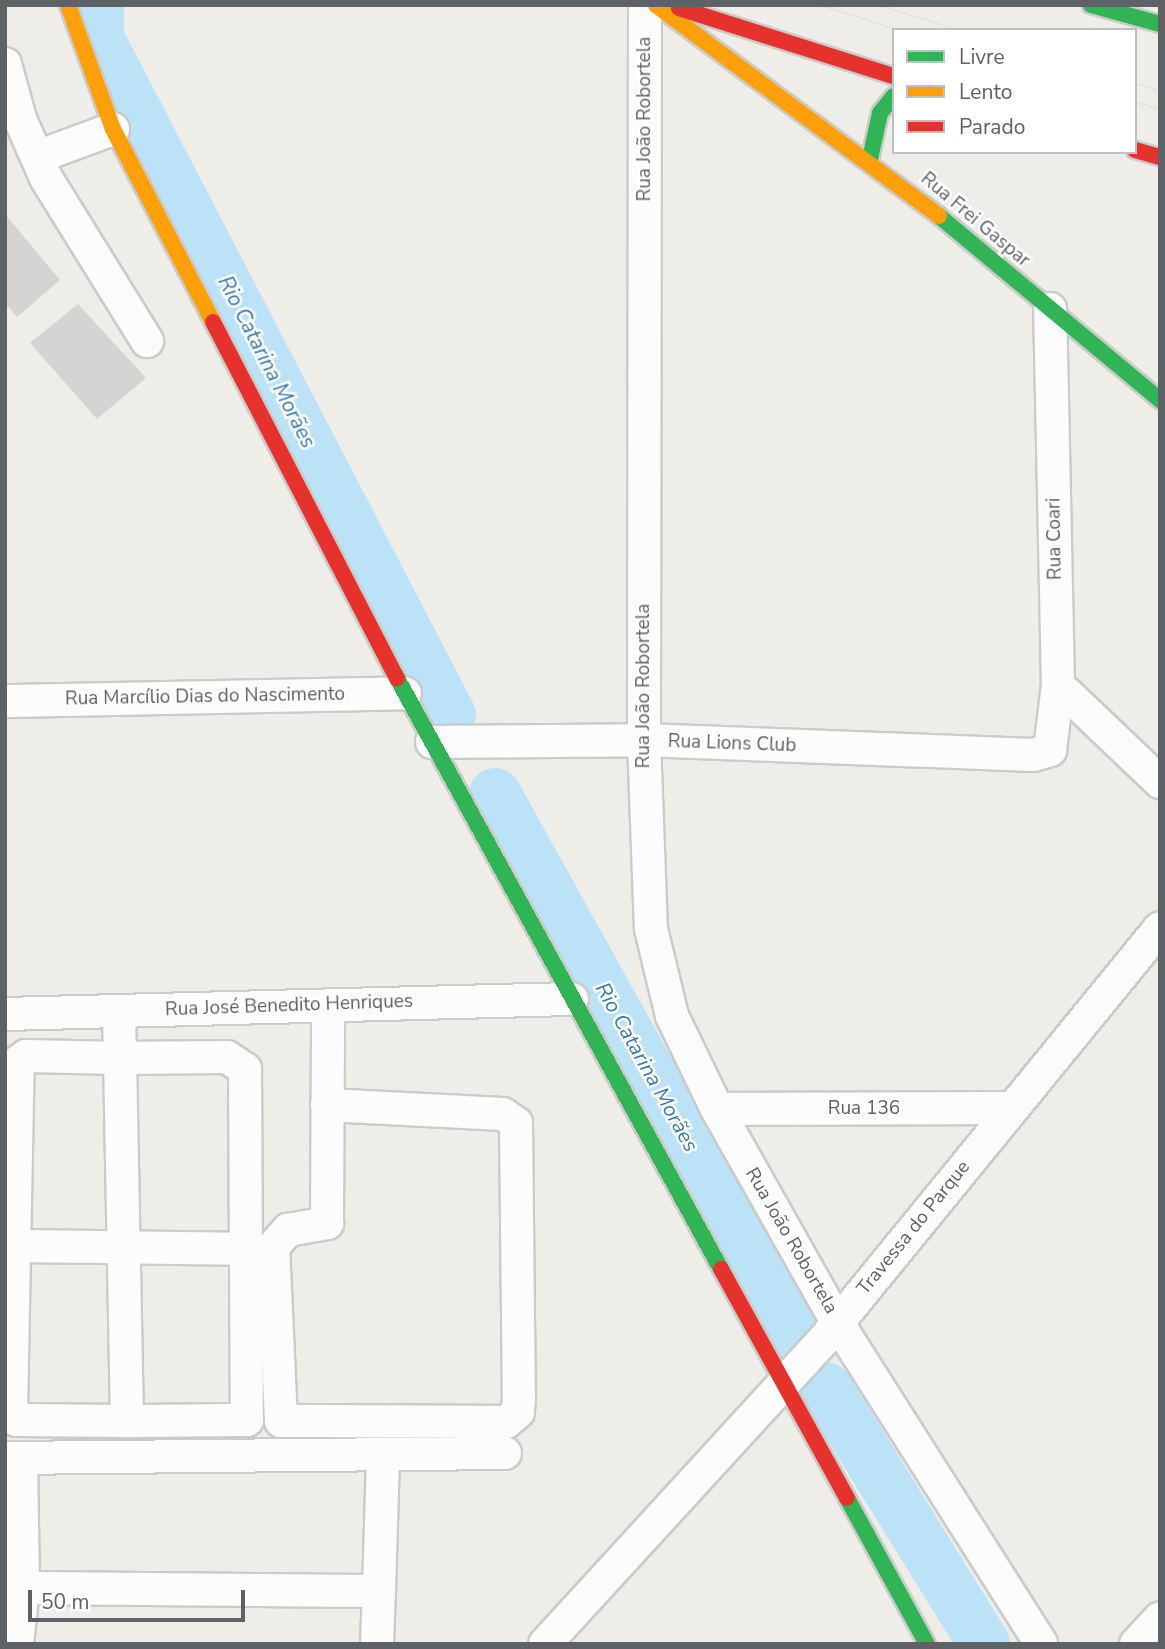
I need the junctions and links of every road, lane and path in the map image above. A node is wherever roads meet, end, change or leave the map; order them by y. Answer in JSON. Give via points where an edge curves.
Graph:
{"nodes":[{"id":1,"x":68,"y":5,"type":"edge"},
{"id":2,"x":645,"y":5,"type":"edge"},
{"id":3,"x":656,"y":5,"type":"edge"},
{"id":4,"x":670,"y":5,"type":"edge"},
{"id":5,"x":1091,"y":5,"type":"edge"},
{"id":6,"x":1160,"y":24,"type":"edge"},
{"id":7,"x":5,"y":64,"type":"edge"},
{"id":8,"x":892,"y":75,"type":"edge"},
{"id":9,"x":892,"y":98,"type":"edge"},
{"id":10,"x":113,"y":129,"type":"junction"},
{"id":11,"x":1137,"y":151,"type":"edge"},
{"id":12,"x":37,"y":157,"type":"junction"},
{"id":13,"x":1160,"y":157,"type":"edge"},
{"id":14,"x":870,"y":159,"type":"junction"},
{"id":15,"x":1050,"y":309,"type":"junction"},
{"id":16,"x":147,"y":341,"type":"dead end"},
{"id":17,"x":1160,"y":400,"type":"edge"},
{"id":18,"x":1058,"y":685,"type":"junction"},
{"id":19,"x":405,"y":693,"type":"junction"},
{"id":20,"x":5,"y":701,"type":"edge"},
{"id":21,"x":644,"y":740,"type":"junction"},
{"id":22,"x":442,"y":741,"type":"junction"},
{"id":23,"x":1033,"y":755,"type":"joint"},
{"id":24,"x":1160,"y":782,"type":"edge"},
{"id":25,"x":1160,"y":928,"type":"edge"},
{"id":26,"x":572,"y":999,"type":"junction"},
{"id":27,"x":328,"y":1005,"type":"junction"},
{"id":28,"x":119,"y":1011,"type":"junction"},
{"id":29,"x":5,"y":1014,"type":"edge"},
{"id":30,"x":120,"y":1058,"type":"junction"},
{"id":31,"x":327,"y":1105,"type":"junction"},
{"id":32,"x":1011,"y":1108,"type":"junction"},
{"id":33,"x":717,"y":1109,"type":"junction"},
{"id":34,"x":12,"y":1246,"type":"junction"},
{"id":35,"x":243,"y":1248,"type":"junction"},
{"id":36,"x":124,"y":1250,"type":"junction"},
{"id":37,"x":830,"y":1332,"type":"junction"},
{"id":38,"x":790,"y":1378,"type":"junction"},
{"id":39,"x":127,"y":1421,"type":"junction"},
{"id":40,"x":505,"y":1453,"type":"dead end"},
{"id":41,"x":383,"y":1454,"type":"junction"},
{"id":42,"x":13,"y":1458,"type":"edge"},
{"id":43,"x":23,"y":1588,"type":"junction"},
{"id":44,"x":379,"y":1591,"type":"junction"},
{"id":45,"x":1160,"y":1618,"type":"edge"},
{"id":46,"x":17,"y":1644,"type":"edge"},
{"id":47,"x":377,"y":1644,"type":"edge"},
{"id":48,"x":545,"y":1644,"type":"edge"},
{"id":49,"x":927,"y":1644,"type":"edge"},
{"id":50,"x":1041,"y":1644,"type":"edge"},
{"id":51,"x":1136,"y":1644,"type":"edge"}],
"edges":[{"from":1,"to":10,"type":"street"},
{"from":2,"to":21,"type":"street","name":"Rua João Robortela"},
{"from":3,"to":14,"type":"street","name":"Rua Frei Gaspar"},
{"from":4,"to":8,"type":"street"},
{"from":5,"to":6,"type":"street"},
{"from":7,"to":12,"type":"street"},
{"from":9,"to":14,"type":"street","via":[[880,113]]},
{"from":10,"to":12,"type":"street"},
{"from":10,"to":19,"type":"street"},
{"from":11,"to":13,"type":"street"},
{"from":12,"to":16,"type":"street"},
{"from":14,"to":15,"type":"street","name":"Rua Frei Gaspar"},
{"from":15,"to":17,"type":"street","name":"Rua Frei Gaspar"},
{"from":15,"to":18,"type":"street","name":"Rua Coari"},
{"from":18,"to":23,"type":"street","name":"Rua Coari","via":[[1050,750]]},
{"from":18,"to":24,"type":"street"},
{"from":19,"to":20,"type":"street","name":"Rua Marcílio Dias do Nascimento"},
{"from":19,"to":22,"type":"street"},
{"from":21,"to":22,"type":"street","name":"Rua Lions Club","via":[[497,737]]},
{"from":21,"to":23,"type":"street","name":"Rua Lions Club"},
{"from":21,"to":33,"type":"street","name":"Rua João Robortela","via":[[651,929],[672,1016]]},
{"from":22,"to":26,"type":"street"},
{"from":25,"to":32,"type":"street","name":"Travessa do Parque"},
{"from":26,"to":27,"type":"street","name":"Rua José Benedito Henriques"},
{"from":26,"to":38,"type":"street"},
{"from":27,"to":28,"type":"street","name":"Rua José Benedito Henriques"},
{"from":27,"to":31,"type":"street"},
{"from":28,"to":29,"type":"street","name":"Rua José Benedito Henriques"},
{"from":28,"to":30,"type":"street"},
{"from":30,"to":34,"type":"street","via":[[26,1056],[18,1062]]},
{"from":30,"to":35,"type":"street","via":[[227,1057],[245,1069]]},
{"from":30,"to":36,"type":"street"},
{"from":31,"to":31,"type":"street","via":[[327,1223],[288,1230],[273,1247],[281,1420],[506,1422],[517,1412],[519,1397],[516,1123],[503,1114]]},
{"from":32,"to":33,"type":"street","name":"Rua 136"},
{"from":32,"to":37,"type":"street","name":"Travessa do Parque"},
{"from":33,"to":37,"type":"street","name":"Rua João Robortela"},
{"from":34,"to":36,"type":"street"},
{"from":34,"to":39,"type":"street","via":[[11,1412],[26,1422]]},
{"from":35,"to":36,"type":"street"},
{"from":35,"to":39,"type":"street","via":[[247,1420]]},
{"from":36,"to":39,"type":"street"},
{"from":37,"to":38,"type":"street","name":"Travessa do Parque"},
{"from":37,"to":50,"type":"street","name":"Rua João Robortela"},
{"from":38,"to":48,"type":"street","name":"Travessa do Parque"},
{"from":38,"to":49,"type":"street"},
{"from":40,"to":41,"type":"street"},
{"from":41,"to":42,"type":"street"},
{"from":41,"to":44,"type":"street"},
{"from":42,"to":43,"type":"street"},
{"from":43,"to":44,"type":"street"},
{"from":43,"to":46,"type":"street"},
{"from":44,"to":47,"type":"street"},
{"from":45,"to":51,"type":"street"}]}
